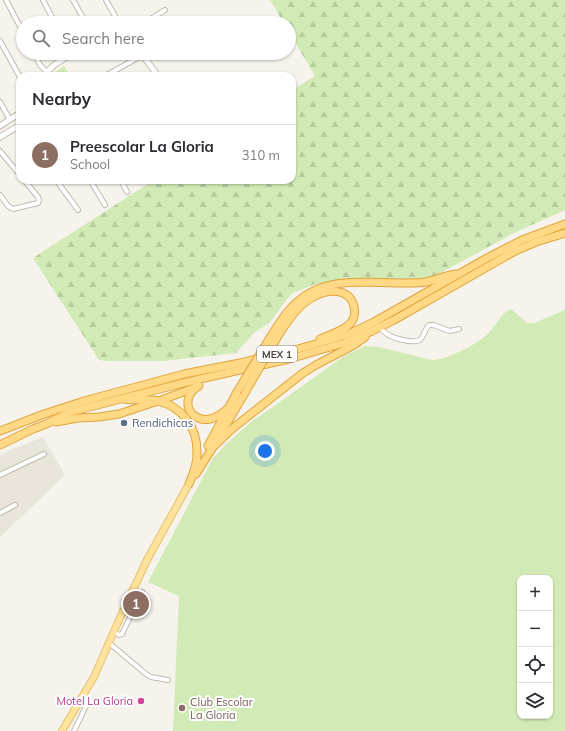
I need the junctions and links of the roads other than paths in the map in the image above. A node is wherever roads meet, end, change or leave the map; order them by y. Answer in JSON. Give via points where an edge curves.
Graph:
{"nodes":[{"id":1,"x":6,"y":0,"type":"edge"},
{"id":2,"x":42,"y":0,"type":"edge"},
{"id":3,"x":73,"y":0,"type":"edge"},
{"id":4,"x":106,"y":0,"type":"edge"},
{"id":5,"x":165,"y":10,"type":"dead end"},
{"id":6,"x":51,"y":16,"type":"edge"},
{"id":7,"x":82,"y":16,"type":"edge"},
{"id":8,"x":115,"y":16,"type":"edge"},
{"id":9,"x":156,"y":16,"type":"edge"},
{"id":10,"x":16,"y":19,"type":"edge"},
{"id":11,"x":0,"y":41,"type":"edge"},
{"id":12,"x":38,"y":60,"type":"edge"},
{"id":13,"x":61,"y":60,"type":"edge"},
{"id":14,"x":132,"y":60,"type":"edge"},
{"id":15,"x":146,"y":60,"type":"edge"},
{"id":16,"x":17,"y":72,"type":"edge"},
{"id":17,"x":45,"y":72,"type":"edge"},
{"id":18,"x":48,"y":72,"type":"edge"},
{"id":19,"x":112,"y":72,"type":"edge"},
{"id":20,"x":155,"y":72,"type":"edge"},
{"id":21,"x":0,"y":102,"type":"edge"},
{"id":22,"x":16,"y":116,"type":"edge"},
{"id":23,"x":10,"y":120,"type":"junction"},
{"id":24,"x":0,"y":126,"type":"edge"},
{"id":25,"x":16,"y":129,"type":"edge"},
{"id":26,"x":0,"y":137,"type":"edge"},
{"id":27,"x":0,"y":151,"type":"edge"},
{"id":28,"x":16,"y":170,"type":"edge"},
{"id":29,"x":27,"y":184,"type":"edge"},
{"id":30,"x":59,"y":184,"type":"edge"},
{"id":31,"x":92,"y":184,"type":"edge"},
{"id":32,"x":123,"y":184,"type":"edge"},
{"id":33,"x":127,"y":192,"type":"dead end"},
{"id":34,"x":0,"y":195,"type":"edge"},
{"id":35,"x":105,"y":205,"type":"dead end"},
{"id":36,"x":78,"y":210,"type":"dead end"},
{"id":37,"x":565,"y":224,"type":"edge"},
{"id":38,"x":565,"y":233,"type":"edge"},
{"id":39,"x":460,"y":273,"type":"junction"},
{"id":40,"x":379,"y":327,"type":"junction"},
{"id":41,"x":459,"y":329,"type":"dead end"},
{"id":42,"x":372,"y":331,"type":"junction"},
{"id":43,"x":275,"y":336,"type":"junction"},
{"id":44,"x":298,"y":349,"type":"junction"},
{"id":45,"x":217,"y":375,"type":"junction"},
{"id":46,"x":199,"y":386,"type":"junction"},
{"id":47,"x":120,"y":399,"type":"junction"},
{"id":48,"x":159,"y":401,"type":"junction"},
{"id":49,"x":230,"y":407,"type":"junction"},
{"id":50,"x":46,"y":424,"type":"junction"},
{"id":51,"x":0,"y":432,"type":"edge"},
{"id":52,"x":0,"y":445,"type":"edge"},
{"id":53,"x":213,"y":447,"type":"junction"},
{"id":54,"x":44,"y":454,"type":"dead end"},
{"id":55,"x":203,"y":454,"type":"junction"},
{"id":56,"x":0,"y":475,"type":"edge"},
{"id":57,"x":189,"y":484,"type":"junction"},
{"id":58,"x":14,"y":505,"type":"dead end"},
{"id":59,"x":0,"y":512,"type":"edge"},
{"id":60,"x":142,"y":592,"type":"dead end"},
{"id":61,"x":114,"y":632,"type":"junction"},
{"id":62,"x":109,"y":643,"type":"junction"},
{"id":63,"x":168,"y":680,"type":"dead end"},
{"id":64,"x":83,"y":696,"type":"junction"},
{"id":65,"x":62,"y":731,"type":"edge"},
{"id":66,"x":74,"y":731,"type":"edge"}],
"edges":[{"from":1,"to":10,"type":"street"},
{"from":2,"to":6,"type":"street"},
{"from":3,"to":7,"type":"street"},
{"from":4,"to":8,"type":"street"},
{"from":5,"to":9,"type":"street"},
{"from":11,"to":16,"type":"street"},
{"from":12,"to":17,"type":"street"},
{"from":13,"to":18,"type":"street"},
{"from":14,"to":19,"type":"street"},
{"from":15,"to":20,"type":"street"},
{"from":21,"to":23,"type":"street"},
{"from":22,"to":23,"type":"street"},
{"from":23,"to":24,"type":"street"},
{"from":25,"to":26,"type":"street"},
{"from":27,"to":28,"type":"street"},
{"from":29,"to":34,"type":"street","via":[[38,197],[38,203],[13,209]]},
{"from":30,"to":36,"type":"street"},
{"from":31,"to":35,"type":"street"},
{"from":32,"to":33,"type":"street"},
{"from":37,"to":39,"type":"highway","number":"MEX 1","via":[[522,240]]},
{"from":38,"to":40,"type":"highway","number":"MEX 1","via":[[515,251]]},
{"from":39,"to":43,"type":"highway","via":[[424,282],[348,282],[324,286],[297,302],[284,316]]},
{"from":39,"to":44,"type":"highway","number":"MEX 1","via":[[364,327]]},
{"from":40,"to":41,"type":"street","via":[[388,335],[416,342],[429,325],[450,331]]},
{"from":40,"to":42,"type":"highway","number":"MEX 1"},
{"from":42,"to":45,"type":"highway","number":"MEX 1","via":[[317,352]]},
{"from":42,"to":53,"type":"highway","via":[[360,341],[303,373]]},
{"from":43,"to":44,"type":"highway","via":[[303,303],[314,296],[328,291],[344,293],[355,310],[352,322],[343,329]]},
{"from":43,"to":49,"type":"highway","bridge":true,"via":[[237,392]]},
{"from":43,"to":53,"type":"highway","bridge":true},
{"from":44,"to":51,"type":"highway","number":"MEX 1","via":[[184,374],[84,401]]},
{"from":45,"to":46,"type":"highway"},
{"from":45,"to":47,"type":"highway","number":"MEX 1"},
{"from":46,"to":48,"type":"highway"},
{"from":46,"to":49,"type":"highway","via":[[189,395],[188,401],[192,413],[197,417],[214,418]]},
{"from":47,"to":48,"type":"highway"},
{"from":47,"to":50,"type":"highway","number":"MEX 1","via":[[70,412]]},
{"from":48,"to":50,"type":"highway","via":[[118,414]]},
{"from":48,"to":55,"type":"highway","via":[[178,409],[184,416],[193,429],[196,442]]},
{"from":49,"to":55,"type":"highway"},
{"from":50,"to":52,"type":"highway","number":"MEX 1"},
{"from":53,"to":55,"type":"highway"},
{"from":54,"to":56,"type":"street"},
{"from":55,"to":57,"type":"highway"},
{"from":55,"to":57,"type":"highway"},
{"from":57,"to":61,"type":"main road","via":[[147,560]]},
{"from":58,"to":59,"type":"street"},
{"from":60,"to":61,"type":"street","via":[[122,633],[119,635]]},
{"from":61,"to":62,"type":"main road"},
{"from":62,"to":63,"type":"street","via":[[146,674]]},
{"from":62,"to":64,"type":"main road"},
{"from":64,"to":65,"type":"main road"},
{"from":64,"to":66,"type":"street","via":[[88,702]]}]}
